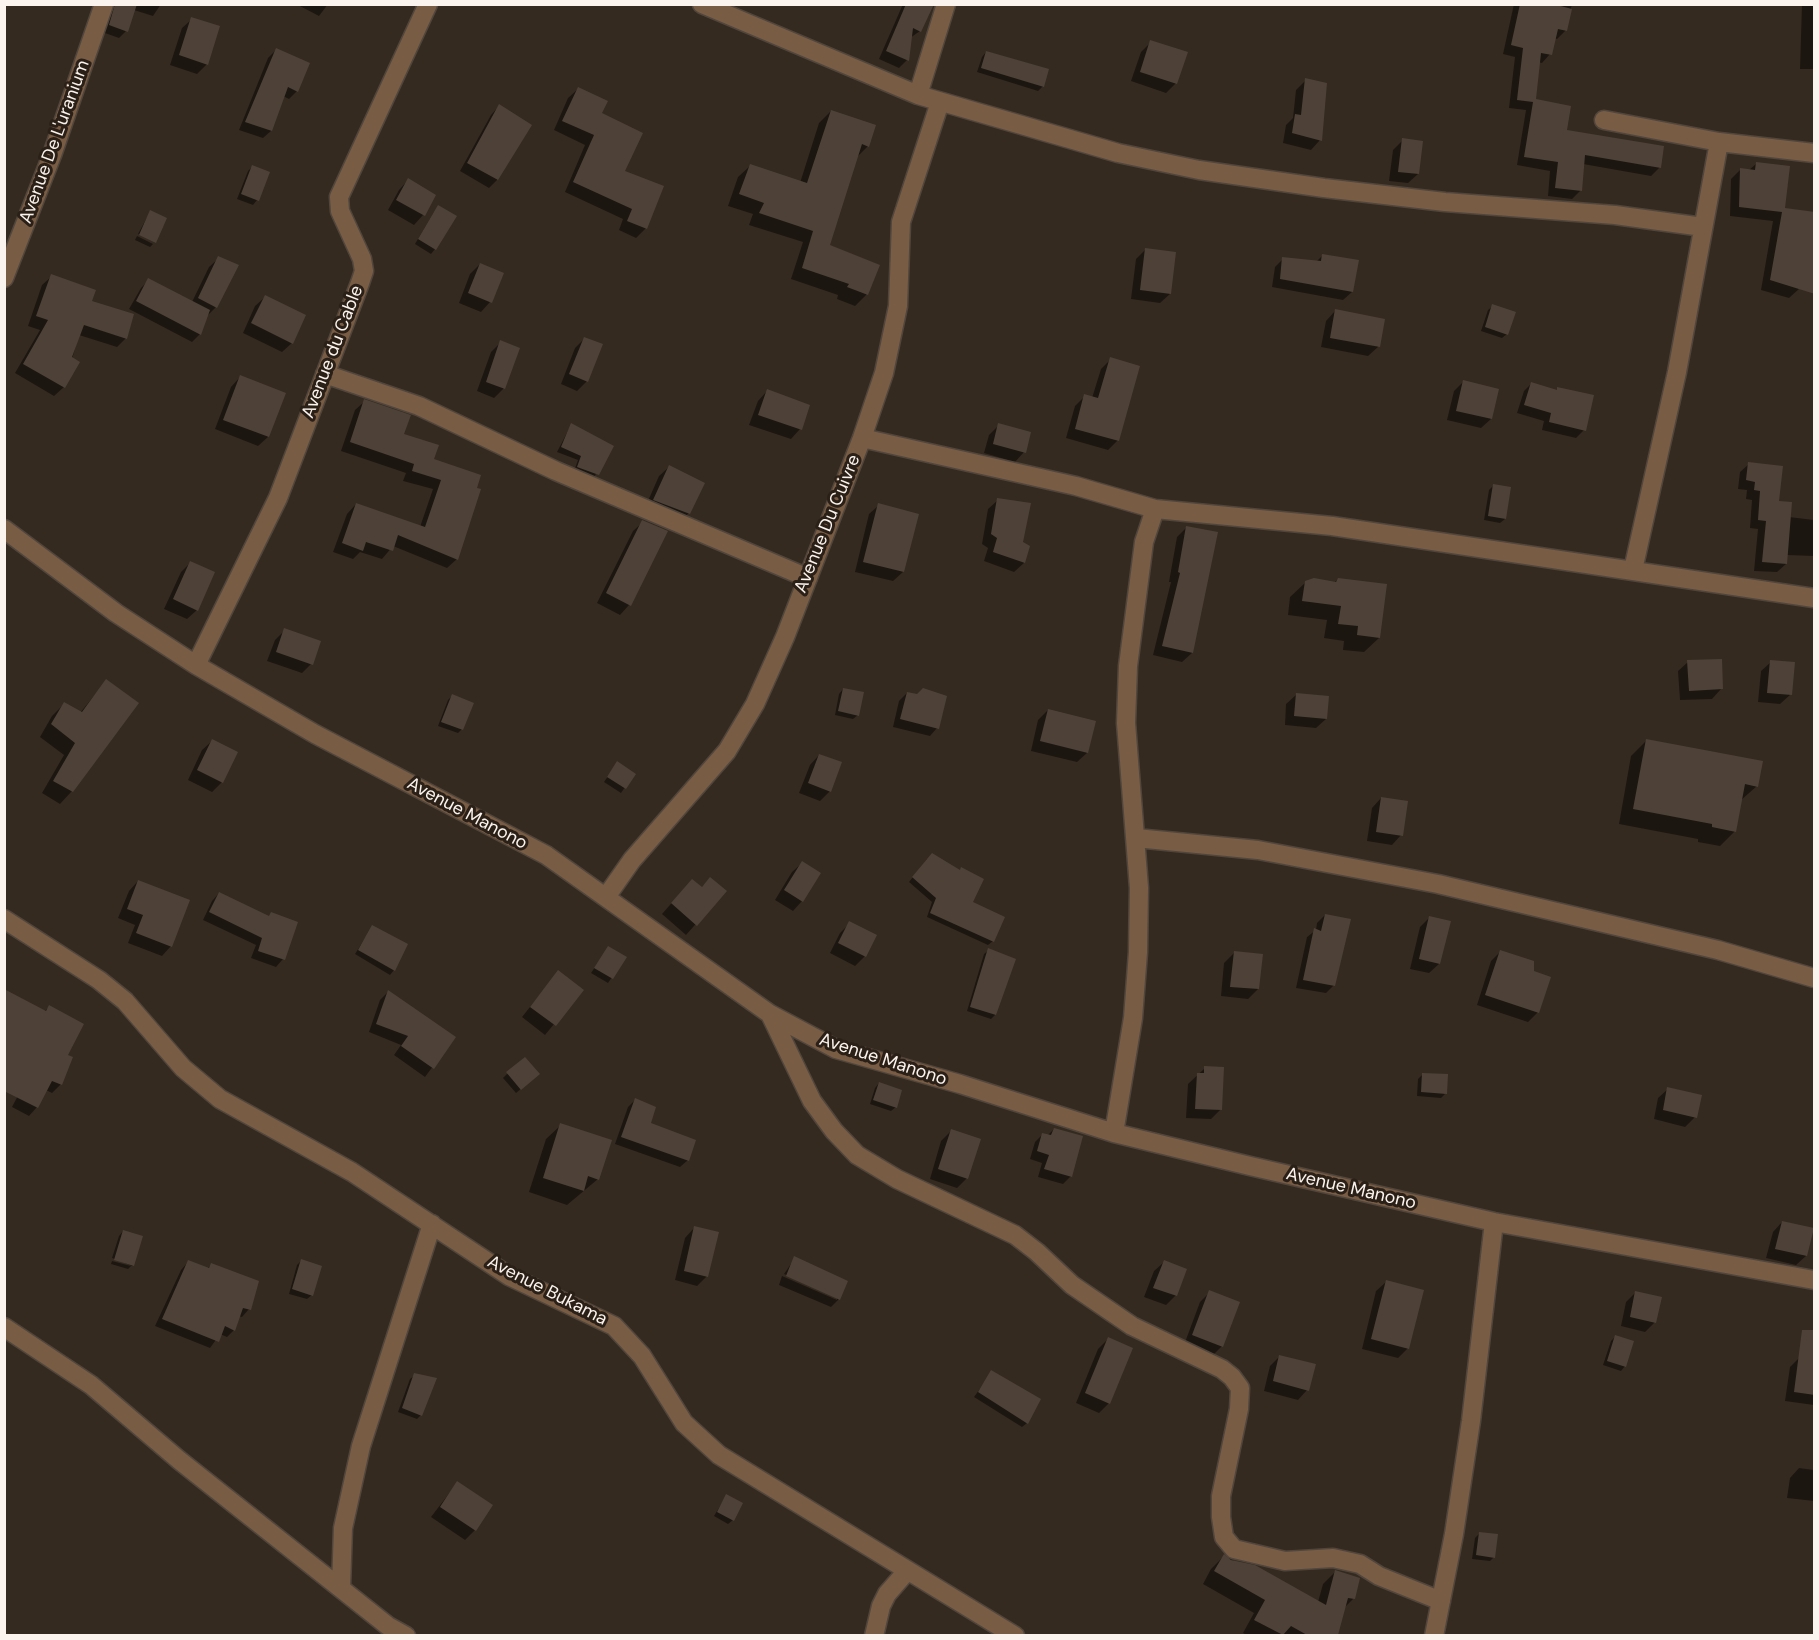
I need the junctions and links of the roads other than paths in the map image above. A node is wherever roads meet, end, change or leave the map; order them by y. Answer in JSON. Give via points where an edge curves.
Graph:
{"nodes":[{"id":1,"x":104,"y":4,"type":"edge"},
{"id":2,"x":428,"y":4,"type":"edge"},
{"id":3,"x":702,"y":4,"type":"edge"},
{"id":4,"x":946,"y":4,"type":"edge"},
{"id":5,"x":918,"y":95,"type":"junction"},
{"id":6,"x":940,"y":102,"type":"junction"},
{"id":7,"x":1604,"y":120,"type":"dead end"},
{"id":8,"x":1719,"y":142,"type":"junction"},
{"id":9,"x":1815,"y":153,"type":"edge"},
{"id":10,"x":1703,"y":227,"type":"junction"},
{"id":11,"x":4,"y":278,"type":"edge"},
{"id":12,"x":325,"y":374,"type":"junction"},
{"id":13,"x":862,"y":438,"type":"junction"},
{"id":14,"x":1155,"y":509,"type":"junction"},
{"id":15,"x":4,"y":529,"type":"edge"},
{"id":16,"x":1633,"y":570,"type":"junction"},
{"id":17,"x":808,"y":578,"type":"junction"},
{"id":18,"x":1815,"y":598,"type":"edge"},
{"id":19,"x":196,"y":665,"type":"junction"},
{"id":20,"x":1136,"y":838,"type":"junction"},
{"id":21,"x":606,"y":897,"type":"junction"},
{"id":22,"x":4,"y":920,"type":"edge"},
{"id":23,"x":1815,"y":978,"type":"edge"},
{"id":24,"x":770,"y":1014,"type":"junction"},
{"id":25,"x":1114,"y":1133,"type":"junction"},
{"id":26,"x":1494,"y":1222,"type":"junction"},
{"id":27,"x":432,"y":1224,"type":"junction"},
{"id":28,"x":1815,"y":1280,"type":"edge"},
{"id":29,"x":4,"y":1327,"type":"edge"},
{"id":30,"x":907,"y":1571,"type":"junction"},
{"id":31,"x":341,"y":1587,"type":"junction"},
{"id":32,"x":1441,"y":1601,"type":"junction"},
{"id":33,"x":406,"y":1635,"type":"edge"},
{"id":34,"x":874,"y":1635,"type":"edge"},
{"id":35,"x":1015,"y":1635,"type":"edge"},
{"id":36,"x":1434,"y":1635,"type":"edge"}],
"edges":[{"from":1,"to":11,"type":"street","name":"Avenue De L'uranium","via":[[52,156]]},
{"from":2,"to":12,"type":"street","name":"Avenue du Cable","via":[[339,197],[340,211],[364,271]]},
{"from":3,"to":5,"type":"street"},
{"from":4,"to":5,"type":"street"},
{"from":5,"to":6,"type":"street"},
{"from":6,"to":10,"type":"street","via":[[1118,153],[1198,170],[1434,201],[1616,215]]},
{"from":6,"to":13,"type":"street","name":"Avenue Du Cuivre","via":[[901,222],[898,306],[892,342]]},
{"from":7,"to":8,"type":"street"},
{"from":8,"to":9,"type":"street"},
{"from":8,"to":10,"type":"street"},
{"from":10,"to":16,"type":"street","via":[[1677,372]]},
{"from":12,"to":17,"type":"street","via":[[418,406],[556,471]]},
{"from":12,"to":19,"type":"street","name":"Avenue du Cable","via":[[278,498]]},
{"from":13,"to":14,"type":"street","via":[[1076,486]]},
{"from":13,"to":17,"type":"street","name":"Avenue Du Cuivre"},
{"from":14,"to":16,"type":"street","via":[[1332,526]]},
{"from":14,"to":20,"type":"street","via":[[1144,542],[1128,666],[1126,723]]},
{"from":15,"to":19,"type":"street","name":"Avenue Manono","via":[[116,613]]},
{"from":16,"to":18,"type":"street"},
{"from":17,"to":21,"type":"street","name":"Avenue Du Cuivre","via":[[786,637],[742,729],[632,860]]},
{"from":19,"to":21,"type":"street","name":"Avenue Manono","via":[[315,734],[546,855]]},
{"from":20,"to":23,"type":"street","via":[[1258,850],[1427,882],[1718,950]]},
{"from":20,"to":25,"type":"street","via":[[1138,952],[1133,1018]]},
{"from":21,"to":24,"type":"street","name":"Avenue Manono"},
{"from":22,"to":27,"type":"street","name":"Avenue Bukama","via":[[125,1001],[183,1068],[220,1100],[309,1147]]},
{"from":24,"to":25,"type":"street","name":"Avenue Manono","via":[[836,1049]]},
{"from":24,"to":32,"type":"street","via":[[812,1101],[857,1155],[897,1179],[1015,1235],[1072,1285],[1132,1326],[1232,1377],[1240,1388],[1239,1409],[1221,1496],[1221,1517],[1224,1538],[1233,1549],[1285,1561],[1333,1558],[1360,1564],[1379,1576]]},
{"from":25,"to":26,"type":"street","name":"Avenue Manono"},
{"from":26,"to":28,"type":"street","name":"Avenue Manono"},
{"from":26,"to":32,"type":"street","via":[[1481,1348]]},
{"from":27,"to":30,"type":"street","name":"Avenue Bukama","via":[[509,1276],[614,1326],[642,1356],[684,1423],[719,1455]]},
{"from":27,"to":31,"type":"street","via":[[361,1446],[343,1528]]},
{"from":29,"to":31,"type":"street","via":[[91,1385]]},
{"from":30,"to":34,"type":"street","via":[[887,1594]]},
{"from":30,"to":35,"type":"street","name":"Avenue Bukama"},
{"from":31,"to":33,"type":"street","via":[[388,1626]]},
{"from":32,"to":36,"type":"street"}]}
